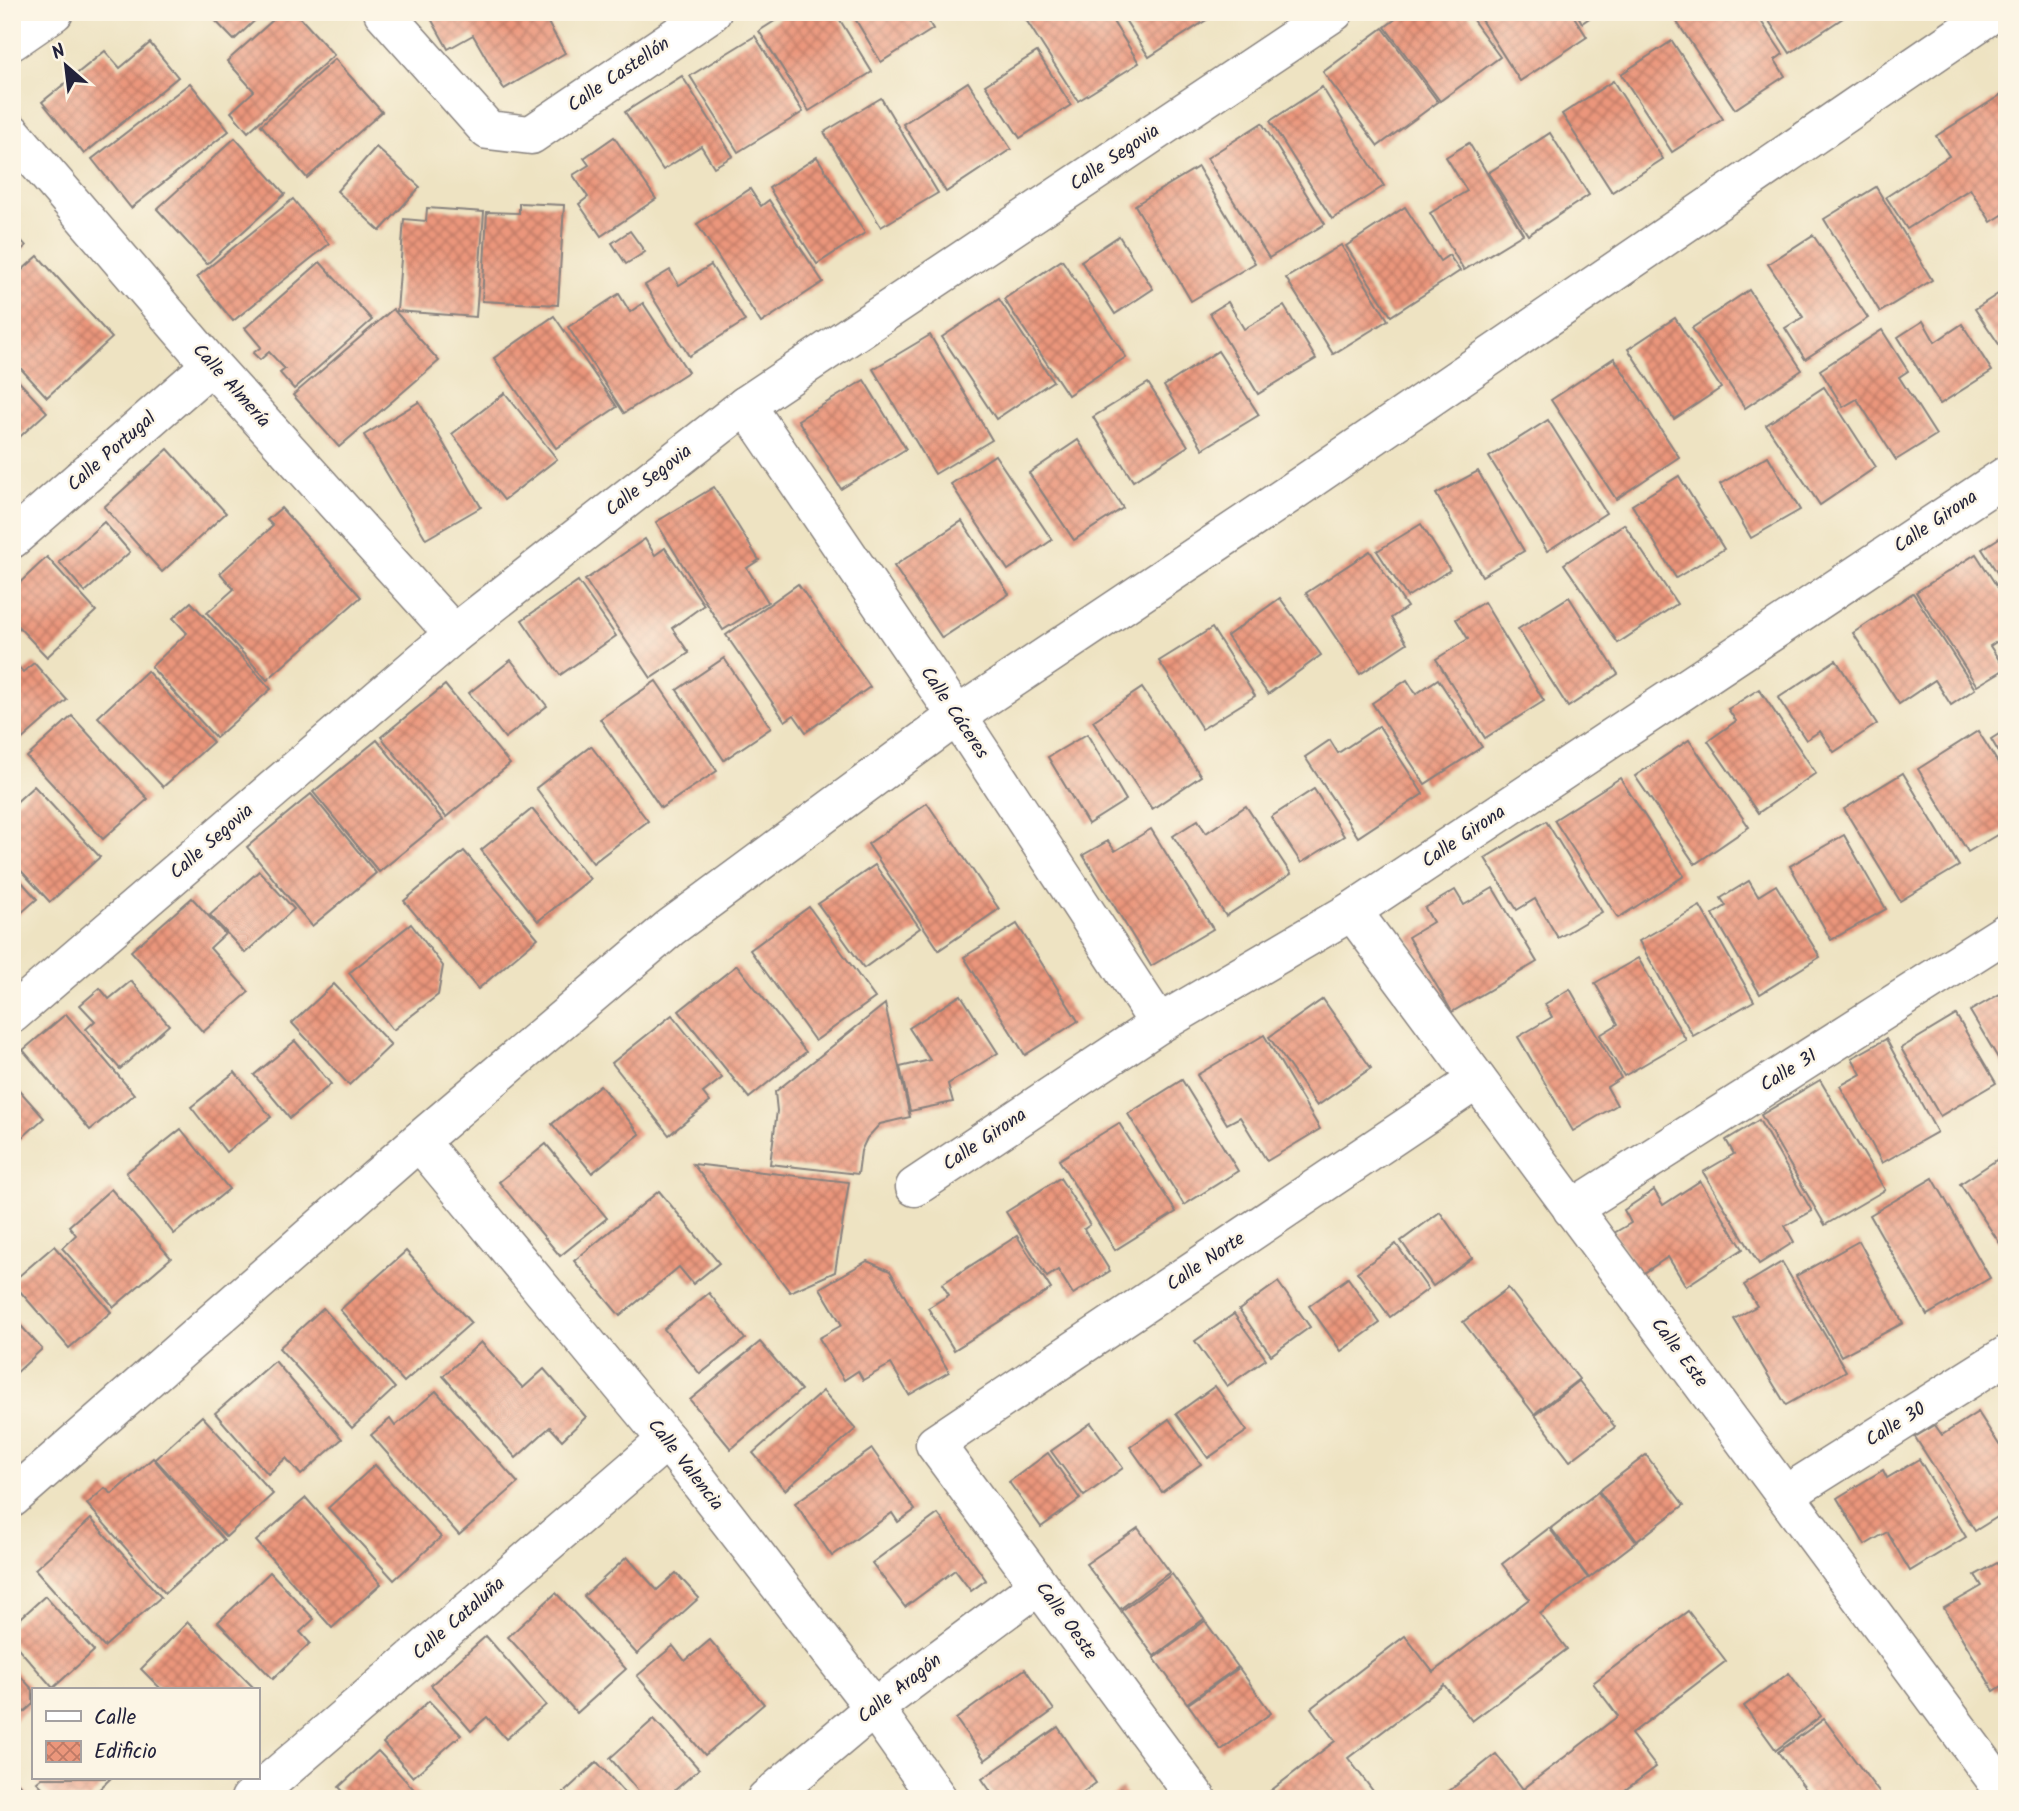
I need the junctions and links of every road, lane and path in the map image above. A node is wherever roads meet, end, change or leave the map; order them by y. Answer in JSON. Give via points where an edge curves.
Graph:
{"nodes":[{"id":1,"x":54,"y":12,"type":"edge"},
{"id":2,"x":383,"y":12,"type":"edge"},
{"id":3,"x":712,"y":12,"type":"edge"},
{"id":4,"x":1335,"y":12,"type":"edge"},
{"id":5,"x":1993,"y":12,"type":"edge"},
{"id":6,"x":12,"y":41,"type":"edge"},
{"id":7,"x":12,"y":133,"type":"edge"},
{"id":8,"x":211,"y":365,"type":"junction"},
{"id":9,"x":746,"y":405,"type":"junction"},
{"id":10,"x":2007,"y":475,"type":"edge"},
{"id":11,"x":12,"y":539,"type":"edge"},
{"id":12,"x":454,"y":634,"type":"junction"},
{"id":13,"x":957,"y":716,"type":"junction"},
{"id":14,"x":1352,"y":911,"type":"junction"},
{"id":15,"x":2007,"y":932,"type":"edge"},
{"id":16,"x":12,"y":1014,"type":"edge"},
{"id":17,"x":1159,"y":1024,"type":"junction"},
{"id":18,"x":1477,"y":1080,"type":"junction"},
{"id":19,"x":419,"y":1141,"type":"junction"},
{"id":20,"x":915,"y":1187,"type":"dead end"},
{"id":21,"x":1572,"y":1209,"type":"junction"},
{"id":22,"x":2007,"y":1355,"type":"edge"},
{"id":23,"x":667,"y":1440,"type":"junction"},
{"id":24,"x":935,"y":1444,"type":"joint"},
{"id":25,"x":1785,"y":1495,"type":"junction"},
{"id":26,"x":12,"y":1498,"type":"edge"},
{"id":27,"x":1039,"y":1585,"type":"junction"},
{"id":28,"x":874,"y":1708,"type":"junction"},
{"id":29,"x":2003,"y":1784,"type":"edge"},
{"id":30,"x":250,"y":1799,"type":"edge"},
{"id":31,"x":766,"y":1799,"type":"edge"},
{"id":32,"x":938,"y":1799,"type":"edge"},
{"id":33,"x":1197,"y":1799,"type":"edge"}],
"edges":[{"from":1,"to":6,"type":"street"},
{"from":2,"to":3,"type":"street","name":"Calle Castellón","via":[[488,130],[531,135]]},
{"from":4,"to":9,"type":"street","name":"Calle Segovia"},
{"from":5,"to":13,"type":"street"},
{"from":7,"to":8,"type":"street","name":"Calle Almería"},
{"from":8,"to":11,"type":"street","name":"Calle Portugal"},
{"from":8,"to":12,"type":"street","name":"Calle Almería"},
{"from":9,"to":12,"type":"street","name":"Calle Segovia"},
{"from":9,"to":13,"type":"street","name":"Calle Cáceres"},
{"from":10,"to":14,"type":"street","name":"Calle Girona"},
{"from":12,"to":16,"type":"street","name":"Calle Segovia"},
{"from":13,"to":17,"type":"street","name":"Calle Cáceres"},
{"from":13,"to":19,"type":"street","via":[[670,928]]},
{"from":14,"to":17,"type":"street","name":"Calle Girona"},
{"from":14,"to":18,"type":"street","name":"Calle Este"},
{"from":15,"to":21,"type":"street","name":"Calle 31"},
{"from":17,"to":20,"type":"street","name":"Calle Girona"},
{"from":18,"to":21,"type":"street","name":"Calle Este"},
{"from":18,"to":24,"type":"street","name":"Calle Norte"},
{"from":19,"to":23,"type":"street","name":"Calle Valencia"},
{"from":19,"to":26,"type":"street"},
{"from":21,"to":25,"type":"street","name":"Calle Este"},
{"from":22,"to":25,"type":"street","name":"Calle 30"},
{"from":23,"to":28,"type":"street","name":"Calle Valencia"},
{"from":23,"to":30,"type":"street","name":"Calle Cataluña"},
{"from":24,"to":27,"type":"street","name":"Calle Oeste"},
{"from":25,"to":29,"type":"street","name":"Calle Este"},
{"from":27,"to":28,"type":"street","name":"Calle Aragón"},
{"from":27,"to":33,"type":"street","name":"Calle Oeste"},
{"from":28,"to":31,"type":"street","name":"Calle Aragón"},
{"from":28,"to":32,"type":"street","name":"Calle Valencia"}]}
